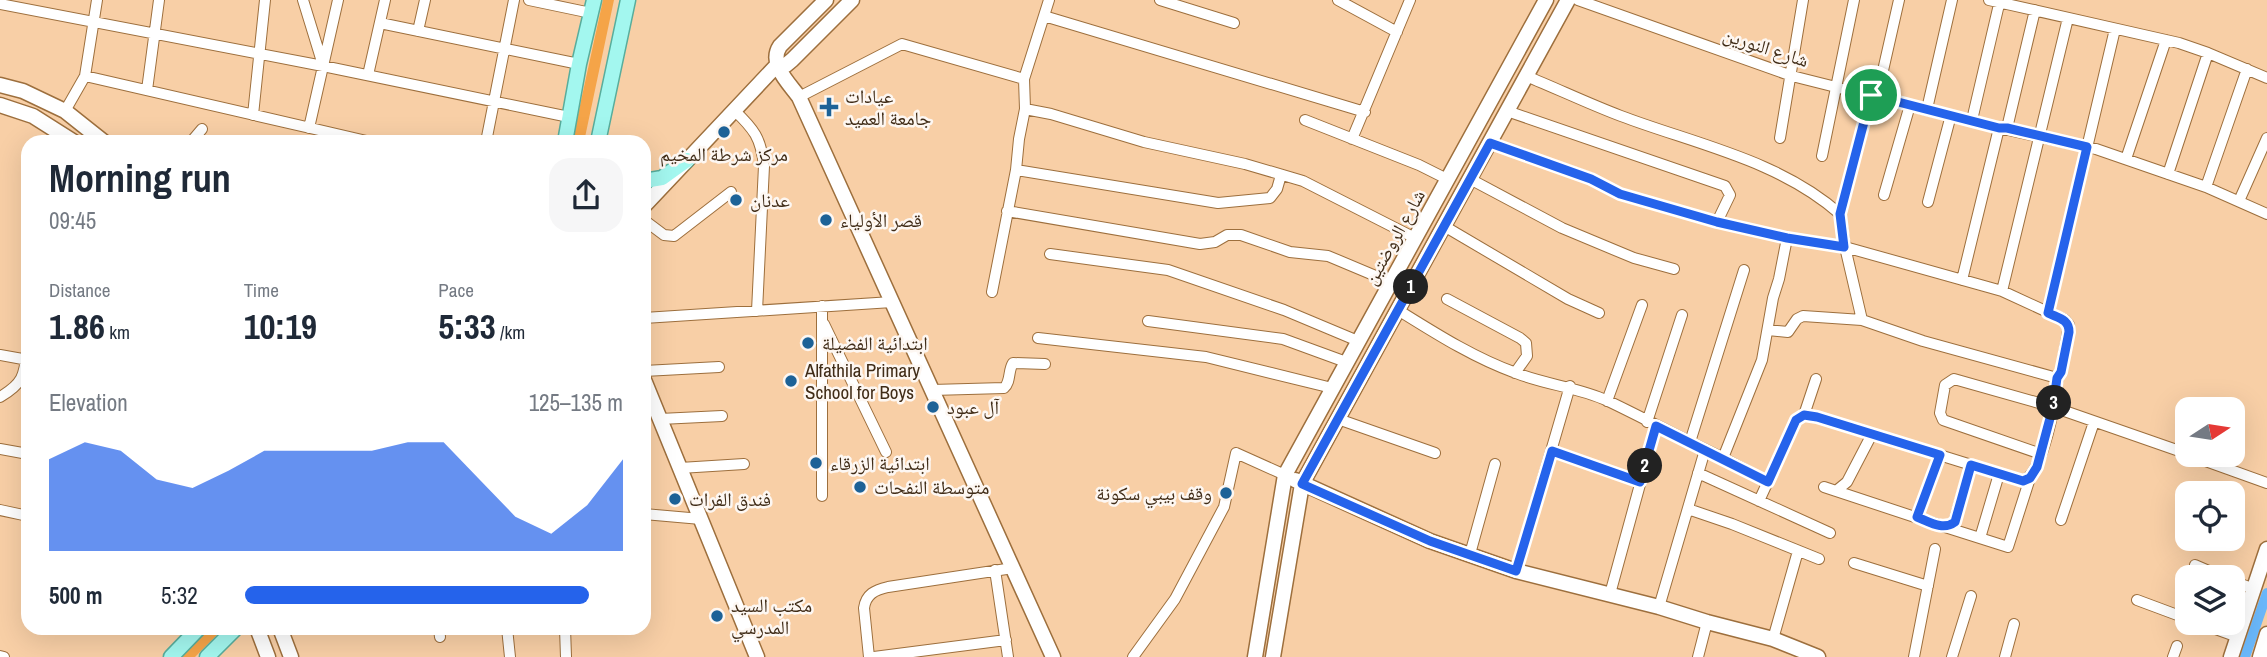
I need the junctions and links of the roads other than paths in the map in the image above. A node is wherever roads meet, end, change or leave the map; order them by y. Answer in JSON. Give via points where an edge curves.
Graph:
{"nodes":[{"id":1,"x":97,"y":0,"type":"edge"},
{"id":2,"x":159,"y":0,"type":"edge"},
{"id":3,"x":265,"y":0,"type":"edge"},
{"id":4,"x":303,"y":0,"type":"edge"},
{"id":5,"x":338,"y":0,"type":"edge"},
{"id":6,"x":385,"y":0,"type":"edge"},
{"id":7,"x":425,"y":0,"type":"edge"},
{"id":8,"x":514,"y":0,"type":"edge"},
{"id":9,"x":529,"y":0,"type":"edge"},
{"id":10,"x":628,"y":0,"type":"edge"},
{"id":11,"x":826,"y":0,"type":"edge"},
{"id":12,"x":852,"y":0,"type":"edge"},
{"id":13,"x":1049,"y":0,"type":"edge"},
{"id":14,"x":1160,"y":0,"type":"edge"},
{"id":15,"x":1338,"y":0,"type":"edge"},
{"id":16,"x":1410,"y":0,"type":"edge"},
{"id":17,"x":1546,"y":0,"type":"edge"},
{"id":18,"x":1568,"y":0,"type":"edge"},
{"id":19,"x":1577,"y":0,"type":"edge"},
{"id":20,"x":1803,"y":0,"type":"edge"},
{"id":21,"x":1854,"y":0,"type":"edge"},
{"id":22,"x":1899,"y":0,"type":"edge"},
{"id":23,"x":1952,"y":0,"type":"edge"},
{"id":24,"x":1996,"y":1,"type":"edge"},
{"id":25,"x":0,"y":4,"type":"edge"},
{"id":26,"x":592,"y":6,"type":"edge"},
{"id":27,"x":2035,"y":10,"type":"junction"},
{"id":28,"x":1044,"y":16,"type":"junction"},
{"id":29,"x":2068,"y":18,"type":"junction"},
{"id":30,"x":94,"y":21,"type":"junction"},
{"id":31,"x":380,"y":23,"type":"junction"},
{"id":32,"x":1234,"y":23,"type":"dead end"},
{"id":33,"x":2115,"y":29,"type":"junction"},
{"id":34,"x":418,"y":31,"type":"junction"},
{"id":35,"x":1397,"y":32,"type":"junction"},
{"id":36,"x":155,"y":33,"type":"junction"},
{"id":37,"x":2166,"y":40,"type":"junction"},
{"id":38,"x":505,"y":48,"type":"junction"},
{"id":39,"x":259,"y":53,"type":"junction"},
{"id":40,"x":2208,"y":53,"type":"junction"},
{"id":41,"x":579,"y":64,"type":"junction"},
{"id":42,"x":777,"y":65,"type":"junction"},
{"id":43,"x":323,"y":66,"type":"junction"},
{"id":44,"x":2247,"y":69,"type":"junction"},
{"id":45,"x":368,"y":75,"type":"junction"},
{"id":46,"x":85,"y":76,"type":"junction"},
{"id":47,"x":1527,"y":76,"type":"junction"},
{"id":48,"x":1792,"y":76,"type":"junction"},
{"id":49,"x":2267,"y":78,"type":"edge"},
{"id":50,"x":1024,"y":79,"type":"junction"},
{"id":51,"x":0,"y":85,"type":"edge"},
{"id":52,"x":1835,"y":86,"type":"junction"},
{"id":53,"x":147,"y":90,"type":"junction"},
{"id":54,"x":1874,"y":96,"type":"junction"},
{"id":55,"x":799,"y":97,"type":"junction"},
{"id":56,"x":494,"y":100,"type":"junction"},
{"id":57,"x":0,"y":105,"type":"edge"},
{"id":58,"x":1910,"y":105,"type":"junction"},
{"id":59,"x":1025,"y":109,"type":"junction"},
{"id":60,"x":1927,"y":109,"type":"junction"},
{"id":61,"x":65,"y":110,"type":"junction"},
{"id":62,"x":734,"y":110,"type":"junction"},
{"id":63,"x":1507,"y":111,"type":"junction"},
{"id":64,"x":1365,"y":112,"type":"junction"},
{"id":65,"x":253,"y":115,"type":"junction"},
{"id":66,"x":1951,"y":115,"type":"junction"},
{"id":67,"x":569,"y":117,"type":"junction"},
{"id":68,"x":1305,"y":120,"type":"dead end"},
{"id":69,"x":1972,"y":120,"type":"junction"},
{"id":70,"x":50,"y":127,"type":"junction"},
{"id":71,"x":309,"y":128,"type":"junction"},
{"id":72,"x":2003,"y":128,"type":"junction"},
{"id":73,"x":202,"y":129,"type":"dead end"},
{"id":74,"x":63,"y":135,"type":"edge"},
{"id":75,"x":95,"y":135,"type":"edge"},
{"id":76,"x":197,"y":135,"type":"edge"},
{"id":77,"x":324,"y":135,"type":"edge"},
{"id":78,"x":487,"y":135,"type":"edge"},
{"id":79,"x":566,"y":135,"type":"edge"},
{"id":80,"x":600,"y":135,"type":"edge"},
{"id":81,"x":2041,"y":136,"type":"junction"},
{"id":82,"x":1780,"y":138,"type":"dead end"},
{"id":83,"x":2267,"y":138,"type":"edge"},
{"id":84,"x":1352,"y":139,"type":"junction"},
{"id":85,"x":1490,"y":143,"type":"junction"},
{"id":86,"x":2087,"y":147,"type":"junction"},
{"id":87,"x":1822,"y":156,"type":"dead end"},
{"id":88,"x":2126,"y":159,"type":"junction"},
{"id":89,"x":687,"y":160,"type":"junction"},
{"id":90,"x":1016,"y":170,"type":"junction"},
{"id":91,"x":2168,"y":174,"type":"junction"},
{"id":92,"x":1282,"y":175,"type":"junction"},
{"id":93,"x":1447,"y":178,"type":"junction"},
{"id":94,"x":1470,"y":179,"type":"junction"},
{"id":95,"x":651,"y":180,"type":"edge"},
{"id":96,"x":2206,"y":187,"type":"junction"},
{"id":97,"x":731,"y":192,"type":"dead end"},
{"id":98,"x":1884,"y":195,"type":"dead end"},
{"id":99,"x":651,"y":201,"type":"edge"},
{"id":100,"x":2239,"y":201,"type":"junction"},
{"id":101,"x":1928,"y":202,"type":"dead end"},
{"id":102,"x":1007,"y":211,"type":"junction"},
{"id":103,"x":1840,"y":214,"type":"junction"},
{"id":104,"x":2267,"y":214,"type":"edge"},
{"id":105,"x":651,"y":218,"type":"edge"},
{"id":106,"x":1717,"y":222,"type":"junction"},
{"id":107,"x":1444,"y":226,"type":"junction"},
{"id":108,"x":1415,"y":238,"type":"junction"},
{"id":109,"x":1787,"y":238,"type":"junction"},
{"id":110,"x":1844,"y":247,"type":"junction"},
{"id":111,"x":1050,"y":254,"type":"dead end"},
{"id":112,"x":1674,"y":269,"type":"dead end"},
{"id":113,"x":1744,"y":271,"type":"dead end"},
{"id":114,"x":1962,"y":280,"type":"junction"},
{"id":115,"x":1390,"y":282,"type":"junction"},
{"id":116,"x":2002,"y":291,"type":"junction"},
{"id":117,"x":992,"y":292,"type":"dead end"},
{"id":118,"x":1447,"y":299,"type":"dead end"},
{"id":119,"x":892,"y":302,"type":"junction"},
{"id":120,"x":1642,"y":305,"type":"dead end"},
{"id":121,"x":822,"y":306,"type":"junction"},
{"id":122,"x":1398,"y":310,"type":"junction"},
{"id":123,"x":757,"y":311,"type":"junction"},
{"id":124,"x":1599,"y":313,"type":"dead end"},
{"id":125,"x":2048,"y":313,"type":"junction"},
{"id":126,"x":1682,"y":315,"type":"dead end"},
{"id":127,"x":651,"y":318,"type":"edge"},
{"id":128,"x":1862,"y":320,"type":"junction"},
{"id":129,"x":822,"y":321,"type":"junction"},
{"id":130,"x":1148,"y":321,"type":"dead end"},
{"id":131,"x":1768,"y":330,"type":"junction"},
{"id":132,"x":1038,"y":338,"type":"dead end"},
{"id":133,"x":1358,"y":341,"type":"junction"},
{"id":134,"x":0,"y":355,"type":"edge"},
{"id":135,"x":21,"y":359,"type":"edge"},
{"id":136,"x":1346,"y":362,"type":"junction"},
{"id":137,"x":1045,"y":364,"type":"dead end"},
{"id":138,"x":719,"y":367,"type":"dead end"},
{"id":139,"x":651,"y":371,"type":"edge"},
{"id":140,"x":1515,"y":373,"type":"junction"},
{"id":141,"x":2057,"y":378,"type":"junction"},
{"id":142,"x":21,"y":379,"type":"edge"},
{"id":143,"x":1816,"y":379,"type":"dead end"},
{"id":144,"x":1570,"y":386,"type":"junction"},
{"id":145,"x":1332,"y":388,"type":"junction"},
{"id":146,"x":932,"y":390,"type":"junction"},
{"id":147,"x":0,"y":397,"type":"edge"},
{"id":148,"x":1607,"y":401,"type":"junction"},
{"id":149,"x":651,"y":407,"type":"edge"},
{"id":150,"x":2053,"y":407,"type":"junction"},
{"id":151,"x":722,"y":415,"type":"dead end"},
{"id":152,"x":1804,"y":415,"type":"junction"},
{"id":153,"x":660,"y":419,"type":"junction"},
{"id":154,"x":1338,"y":419,"type":"junction"},
{"id":155,"x":2094,"y":422,"type":"junction"},
{"id":156,"x":1651,"y":424,"type":"junction"},
{"id":157,"x":1872,"y":434,"type":"junction"},
{"id":158,"x":1690,"y":442,"type":"junction"},
{"id":159,"x":0,"y":449,"type":"edge"},
{"id":160,"x":1705,"y":450,"type":"junction"},
{"id":161,"x":2175,"y":450,"type":"edge"},
{"id":162,"x":1552,"y":451,"type":"junction"},
{"id":163,"x":886,"y":452,"type":"dead end"},
{"id":164,"x":21,"y":453,"type":"edge"},
{"id":165,"x":1435,"y":453,"type":"dead end"},
{"id":166,"x":2041,"y":453,"type":"junction"},
{"id":167,"x":1940,"y":455,"type":"junction"},
{"id":168,"x":1723,"y":458,"type":"junction"},
{"id":169,"x":744,"y":464,"type":"dead end"},
{"id":170,"x":1495,"y":464,"type":"dead end"},
{"id":171,"x":1971,"y":465,"type":"junction"},
{"id":172,"x":2222,"y":467,"type":"edge"},
{"id":173,"x":680,"y":468,"type":"junction"},
{"id":174,"x":1698,"y":473,"type":"junction"},
{"id":175,"x":1999,"y":474,"type":"junction"},
{"id":176,"x":1285,"y":475,"type":"junction"},
{"id":177,"x":2030,"y":478,"type":"junction"},
{"id":178,"x":1640,"y":482,"type":"junction"},
{"id":179,"x":1768,"y":482,"type":"junction"},
{"id":180,"x":2267,"y":483,"type":"edge"},
{"id":181,"x":1302,"y":484,"type":"junction"},
{"id":182,"x":1824,"y":487,"type":"dead end"},
{"id":183,"x":1836,"y":491,"type":"junction"},
{"id":184,"x":822,"y":496,"type":"dead end"},
{"id":185,"x":1759,"y":501,"type":"junction"},
{"id":186,"x":1688,"y":509,"type":"junction"},
{"id":187,"x":0,"y":510,"type":"edge"},
{"id":188,"x":21,"y":514,"type":"edge"},
{"id":189,"x":651,"y":515,"type":"edge"},
{"id":190,"x":1917,"y":517,"type":"junction"},
{"id":191,"x":701,"y":519,"type":"junction"},
{"id":192,"x":2061,"y":520,"type":"dead end"},
{"id":193,"x":1945,"y":527,"type":"junction"},
{"id":194,"x":1830,"y":533,"type":"dead end"},
{"id":195,"x":1980,"y":538,"type":"junction"},
{"id":196,"x":1935,"y":549,"type":"dead end"},
{"id":197,"x":2267,"y":549,"type":"edge"},
{"id":198,"x":1798,"y":551,"type":"junction"},
{"id":199,"x":1470,"y":554,"type":"junction"},
{"id":200,"x":1819,"y":559,"type":"dead end"},
{"id":201,"x":1854,"y":563,"type":"dead end"},
{"id":202,"x":1013,"y":568,"type":"junction"},
{"id":203,"x":995,"y":570,"type":"junction"},
{"id":204,"x":1516,"y":571,"type":"junction"},
{"id":205,"x":1928,"y":586,"type":"junction"},
{"id":206,"x":2245,"y":586,"type":"edge"},
{"id":207,"x":2254,"y":589,"type":"junction"},
{"id":208,"x":1609,"y":594,"type":"junction"},
{"id":209,"x":1971,"y":596,"type":"dead end"},
{"id":210,"x":2137,"y":600,"type":"dead end"},
{"id":211,"x":1659,"y":607,"type":"junction"},
{"id":212,"x":2175,"y":614,"type":"edge"},
{"id":213,"x":1707,"y":622,"type":"junction"},
{"id":214,"x":2014,"y":624,"type":"dead end"},
{"id":215,"x":2267,"y":634,"type":"edge"},
{"id":216,"x":192,"y":635,"type":"edge"},
{"id":217,"x":229,"y":635,"type":"edge"},
{"id":218,"x":260,"y":635,"type":"edge"},
{"id":219,"x":283,"y":635,"type":"edge"},
{"id":220,"x":508,"y":635,"type":"edge"},
{"id":221,"x":565,"y":635,"type":"edge"},
{"id":222,"x":2232,"y":635,"type":"edge"},
{"id":223,"x":2238,"y":637,"type":"junction"},
{"id":224,"x":1773,"y":639,"type":"junction"},
{"id":225,"x":1006,"y":640,"type":"junction"},
{"id":226,"x":170,"y":657,"type":"edge"},
{"id":227,"x":207,"y":657,"type":"edge"},
{"id":228,"x":268,"y":657,"type":"edge"},
{"id":229,"x":291,"y":657,"type":"edge"},
{"id":230,"x":510,"y":657,"type":"edge"},
{"id":231,"x":566,"y":657,"type":"edge"},
{"id":232,"x":757,"y":657,"type":"edge"},
{"id":233,"x":869,"y":657,"type":"edge"},
{"id":234,"x":874,"y":657,"type":"edge"},
{"id":235,"x":1008,"y":657,"type":"edge"},
{"id":236,"x":1053,"y":657,"type":"edge"},
{"id":237,"x":1133,"y":657,"type":"edge"},
{"id":238,"x":1255,"y":657,"type":"edge"},
{"id":239,"x":1273,"y":657,"type":"edge"},
{"id":240,"x":1698,"y":657,"type":"edge"},
{"id":241,"x":1818,"y":657,"type":"edge"},
{"id":242,"x":1914,"y":657,"type":"edge"},
{"id":243,"x":1952,"y":657,"type":"edge"},
{"id":244,"x":2005,"y":657,"type":"edge"},
{"id":245,"x":2231,"y":657,"type":"edge"},
{"id":246,"x":2260,"y":657,"type":"edge"}],
"edges":[{"from":1,"to":30,"type":"street"},
{"from":2,"to":36,"type":"street"},
{"from":3,"to":39,"type":"street"},
{"from":4,"to":43,"type":"street"},
{"from":5,"to":43,"type":"street"},
{"from":6,"to":31,"type":"street"},
{"from":7,"to":34,"type":"street"},
{"from":8,"to":38,"type":"street"},
{"from":9,"to":26,"type":"street"},
{"from":10,"to":80,"type":"main road"},
{"from":11,"to":42,"type":"main road","via":[[780,46]]},
{"from":12,"to":42,"type":"main road","via":[[792,60]]},
{"from":13,"to":28,"type":"street"},
{"from":14,"to":32,"type":"street"},
{"from":15,"to":35,"type":"street"},
{"from":16,"to":35,"type":"street"},
{"from":17,"to":93,"type":"main road","name":"شارع الروضتين"},
{"from":18,"to":47,"type":"main road","name":"شارع الروضتين"},
{"from":19,"to":48,"type":"street","name":"شارع النورين"},
{"from":20,"to":48,"type":"street"},
{"from":21,"to":52,"type":"street"},
{"from":22,"to":54,"type":"street"},
{"from":23,"to":60,"type":"street"},
{"from":24,"to":27,"type":"street"},
{"from":24,"to":69,"type":"street"},
{"from":25,"to":30,"type":"street"},
{"from":26,"to":41,"type":"main road"},
{"from":27,"to":29,"type":"street"},
{"from":27,"to":72,"type":"street"},
{"from":28,"to":50,"type":"street"},
{"from":28,"to":64,"type":"street"},
{"from":29,"to":33,"type":"street"},
{"from":29,"to":81,"type":"street"},
{"from":30,"to":36,"type":"street"},
{"from":30,"to":46,"type":"street"},
{"from":31,"to":34,"type":"street"},
{"from":31,"to":45,"type":"street"},
{"from":33,"to":37,"type":"street"},
{"from":33,"to":86,"type":"street"},
{"from":34,"to":38,"type":"street"},
{"from":35,"to":64,"type":"street"},
{"from":36,"to":39,"type":"street"},
{"from":36,"to":53,"type":"street"},
{"from":37,"to":40,"type":"street"},
{"from":37,"to":88,"type":"street"},
{"from":38,"to":41,"type":"street"},
{"from":38,"to":56,"type":"street"},
{"from":39,"to":43,"type":"street"},
{"from":39,"to":65,"type":"street"},
{"from":40,"to":44,"type":"street"},
{"from":40,"to":91,"type":"street"},
{"from":41,"to":67,"type":"main road"},
{"from":42,"to":55,"type":"main road"},
{"from":42,"to":62,"type":"main road"},
{"from":43,"to":45,"type":"street"},
{"from":43,"to":71,"type":"street"},
{"from":44,"to":49,"type":"street"},
{"from":44,"to":96,"type":"street"},
{"from":45,"to":56,"type":"street"},
{"from":46,"to":53,"type":"street"},
{"from":46,"to":61,"type":"street"},
{"from":47,"to":63,"type":"main road","name":"شارع الروضتين"},
{"from":47,"to":103,"type":"street","via":[[1783,176]]},
{"from":48,"to":52,"type":"street","name":"شارع النورين"},
{"from":48,"to":82,"type":"street"},
{"from":50,"to":55,"type":"street","via":[[902,44]]},
{"from":50,"to":59,"type":"street"},
{"from":51,"to":61,"type":"main road"},
{"from":52,"to":54,"type":"street","name":"شارع النورين"},
{"from":52,"to":87,"type":"street"},
{"from":53,"to":65,"type":"street"},
{"from":54,"to":58,"type":"street","name":"شارع النورين"},
{"from":54,"to":103,"type":"street"},
{"from":55,"to":119,"type":"main road"},
{"from":56,"to":67,"type":"street"},
{"from":56,"to":78,"type":"street"},
{"from":57,"to":70,"type":"main road"},
{"from":58,"to":60,"type":"street","name":"شارع النورين"},
{"from":58,"to":98,"type":"street"},
{"from":59,"to":90,"type":"street"},
{"from":59,"to":92,"type":"street"},
{"from":60,"to":66,"type":"street","name":"شارع النورين"},
{"from":61,"to":70,"type":"main road"},
{"from":61,"to":75,"type":"main road"},
{"from":62,"to":89,"type":"main road"},
{"from":62,"to":123,"type":"street","via":[[756,132],[764,166]]},
{"from":63,"to":85,"type":"main road","name":"شارع الروضتين"},
{"from":63,"to":106,"type":"street","via":[[1725,186],[1730,195]]},
{"from":64,"to":84,"type":"street"},
{"from":65,"to":71,"type":"street"},
{"from":66,"to":69,"type":"street","name":"شارع النورين"},
{"from":66,"to":101,"type":"street"},
{"from":67,"to":79,"type":"main road"},
{"from":68,"to":84,"type":"street"},
{"from":69,"to":72,"type":"street","name":"شارع النورين"},
{"from":70,"to":74,"type":"main road"},
{"from":71,"to":77,"type":"street"},
{"from":72,"to":81,"type":"street","name":"شارع النورين"},
{"from":72,"to":114,"type":"street"},
{"from":73,"to":76,"type":"street"},
{"from":81,"to":86,"type":"street","name":"شارع النورين"},
{"from":81,"to":116,"type":"street"},
{"from":83,"to":100,"type":"street"},
{"from":84,"to":93,"type":"street"},
{"from":85,"to":94,"type":"main road","name":"شارع الروضتين"},
{"from":85,"to":106,"type":"street","via":[[1620,194]]},
{"from":86,"to":88,"type":"street","name":"شارع النورين"},
{"from":86,"to":125,"type":"street"},
{"from":88,"to":91,"type":"street","name":"شارع النورين"},
{"from":89,"to":95,"type":"main road","via":[[662,178]]},
{"from":89,"to":99,"type":"main road"},
{"from":90,"to":92,"type":"street","via":[[1218,204],[1270,198]]},
{"from":90,"to":102,"type":"street"},
{"from":91,"to":96,"type":"street","name":"شارع النورين"},
{"from":92,"to":108,"type":"street","via":[[1303,181]]},
{"from":93,"to":108,"type":"main road","name":"شارع الروضتين"},
{"from":94,"to":107,"type":"main road","name":"شارع الروضتين"},
{"from":94,"to":112,"type":"street","via":[[1562,228]]},
{"from":96,"to":100,"type":"street","name":"شارع النورين"},
{"from":97,"to":105,"type":"street","via":[[677,235],[664,235]]},
{"from":100,"to":104,"type":"street","name":"شارع النورين"},
{"from":102,"to":115,"type":"street","via":[[1200,244],[1241,235],[1290,252],[1328,256]]},
{"from":102,"to":117,"type":"street"},
{"from":103,"to":110,"type":"street"},
{"from":106,"to":109,"type":"street"},
{"from":107,"to":122,"type":"main road","name":"شارع الروضتين"},
{"from":107,"to":124,"type":"street"},
{"from":108,"to":115,"type":"main road","name":"شارع الروضتين"},
{"from":109,"to":110,"type":"street"},
{"from":109,"to":131,"type":"street"},
{"from":110,"to":114,"type":"street"},
{"from":110,"to":128,"type":"street"},
{"from":111,"to":133,"type":"street","via":[[1168,270],[1272,305]]},
{"from":113,"to":158,"type":"street"},
{"from":114,"to":116,"type":"street"},
{"from":115,"to":133,"type":"main road","name":"شارع الروضتين"},
{"from":116,"to":125,"type":"street"},
{"from":118,"to":140,"type":"street","via":[[1526,343],[1527,356]]},
{"from":119,"to":121,"type":"street"},
{"from":119,"to":146,"type":"main road"},
{"from":120,"to":148,"type":"street"},
{"from":121,"to":123,"type":"street"},
{"from":121,"to":129,"type":"street"},
{"from":122,"to":140,"type":"street"},
{"from":122,"to":154,"type":"main road","name":"شارع الروضتين"},
{"from":123,"to":127,"type":"street"},
{"from":125,"to":141,"type":"street","via":[[2069,325]]},
{"from":126,"to":156,"type":"street"},
{"from":128,"to":131,"type":"street","via":[[1803,316],[1788,332]]},
{"from":128,"to":141,"type":"street"},
{"from":129,"to":163,"type":"street"},
{"from":129,"to":184,"type":"street"},
{"from":130,"to":136,"type":"street","via":[[1283,339]]},
{"from":131,"to":168,"type":"street","via":[[1762,360]]},
{"from":132,"to":145,"type":"street","via":[[1206,357]]},
{"from":133,"to":136,"type":"main road","name":"شارع الروضتين"},
{"from":134,"to":135,"type":"street"},
{"from":136,"to":145,"type":"main road","name":"شارع الروضتين"},
{"from":137,"to":146,"type":"street","via":[[1013,363],[1004,388]]},
{"from":138,"to":139,"type":"street"},
{"from":140,"to":144,"type":"street"},
{"from":141,"to":150,"type":"street"},
{"from":142,"to":147,"type":"street","via":[[16,388]]},
{"from":143,"to":152,"type":"street"},
{"from":144,"to":148,"type":"street"},
{"from":144,"to":162,"type":"street"},
{"from":145,"to":176,"type":"main road","name":"شارع الروضتين"},
{"from":146,"to":202,"type":"main road"},
{"from":148,"to":156,"type":"street"},
{"from":149,"to":153,"type":"main road"},
{"from":150,"to":155,"type":"street"},
{"from":150,"to":166,"type":"street"},
{"from":150,"to":166,"type":"street","via":[[1954,379],[1945,385],[1943,420]]},
{"from":151,"to":153,"type":"street"},
{"from":152,"to":157,"type":"street"},
{"from":152,"to":179,"type":"street","via":[[1796,420]]},
{"from":153,"to":173,"type":"main road"},
{"from":154,"to":165,"type":"street"},
{"from":154,"to":181,"type":"main road","name":"شارع الروضتين"},
{"from":155,"to":161,"type":"street"},
{"from":155,"to":192,"type":"street"},
{"from":156,"to":158,"type":"street"},
{"from":156,"to":178,"type":"street"},
{"from":157,"to":167,"type":"street"},
{"from":157,"to":183,"type":"street","via":[[1847,481]]},
{"from":158,"to":160,"type":"street"},
{"from":159,"to":164,"type":"street"},
{"from":160,"to":168,"type":"street"},
{"from":160,"to":174,"type":"street"},
{"from":162,"to":178,"type":"street"},
{"from":162,"to":204,"type":"street"},
{"from":166,"to":177,"type":"street"},
{"from":167,"to":171,"type":"street"},
{"from":167,"to":190,"type":"street"},
{"from":168,"to":179,"type":"street"},
{"from":169,"to":173,"type":"street"},
{"from":170,"to":199,"type":"street"},
{"from":171,"to":175,"type":"street"},
{"from":171,"to":193,"type":"street","via":[[1955,522]]},
{"from":172,"to":180,"type":"street"},
{"from":173,"to":191,"type":"main road"},
{"from":174,"to":185,"type":"street"},
{"from":174,"to":186,"type":"street"},
{"from":175,"to":177,"type":"street","via":[[2023,481]]},
{"from":175,"to":195,"type":"street"},
{"from":176,"to":181,"type":"main road"},
{"from":176,"to":237,"type":"street","via":[[1236,453],[1224,507],[1175,599]]},
{"from":176,"to":238,"type":"main road","name":"شارع الروضتين"},
{"from":177,"to":195,"type":"street","via":[[2008,547]]},
{"from":178,"to":208,"type":"street"},
{"from":179,"to":185,"type":"street"},
{"from":181,"to":199,"type":"main road"},
{"from":181,"to":239,"type":"main road","name":"شارع الروضتين"},
{"from":182,"to":183,"type":"street"},
{"from":183,"to":190,"type":"street"},
{"from":185,"to":194,"type":"street"},
{"from":186,"to":198,"type":"street"},
{"from":186,"to":211,"type":"street"},
{"from":187,"to":188,"type":"street"},
{"from":189,"to":191,"type":"street"},
{"from":190,"to":193,"type":"street"},
{"from":191,"to":232,"type":"main road"},
{"from":193,"to":195,"type":"street"},
{"from":196,"to":205,"type":"street"},
{"from":197,"to":207,"type":"main road"},
{"from":198,"to":200,"type":"street"},
{"from":198,"to":224,"type":"street"},
{"from":199,"to":204,"type":"main road"},
{"from":201,"to":205,"type":"street"},
{"from":202,"to":203,"type":"street"},
{"from":202,"to":236,"type":"main road"},
{"from":203,"to":225,"type":"street"},
{"from":203,"to":233,"type":"street","via":[[872,593],[864,608]]},
{"from":204,"to":208,"type":"main road"},
{"from":205,"to":242,"type":"street"},
{"from":206,"to":207,"type":"street"},
{"from":207,"to":223,"type":"main road"},
{"from":208,"to":211,"type":"main road"},
{"from":209,"to":243,"type":"street"},
{"from":210,"to":212,"type":"street"},
{"from":211,"to":213,"type":"main road"},
{"from":213,"to":224,"type":"main road"},
{"from":213,"to":240,"type":"street"},
{"from":214,"to":244,"type":"street"},
{"from":215,"to":246,"type":"main road"},
{"from":216,"to":226,"type":"main road"},
{"from":217,"to":227,"type":"main road"},
{"from":218,"to":228,"type":"main road"},
{"from":219,"to":229,"type":"main road"},
{"from":220,"to":230,"type":"street"},
{"from":221,"to":231,"type":"street"},
{"from":222,"to":223,"type":"street"},
{"from":223,"to":245,"type":"main road"},
{"from":224,"to":241,"type":"main road"},
{"from":225,"to":234,"type":"street"},
{"from":225,"to":235,"type":"street"}]}
